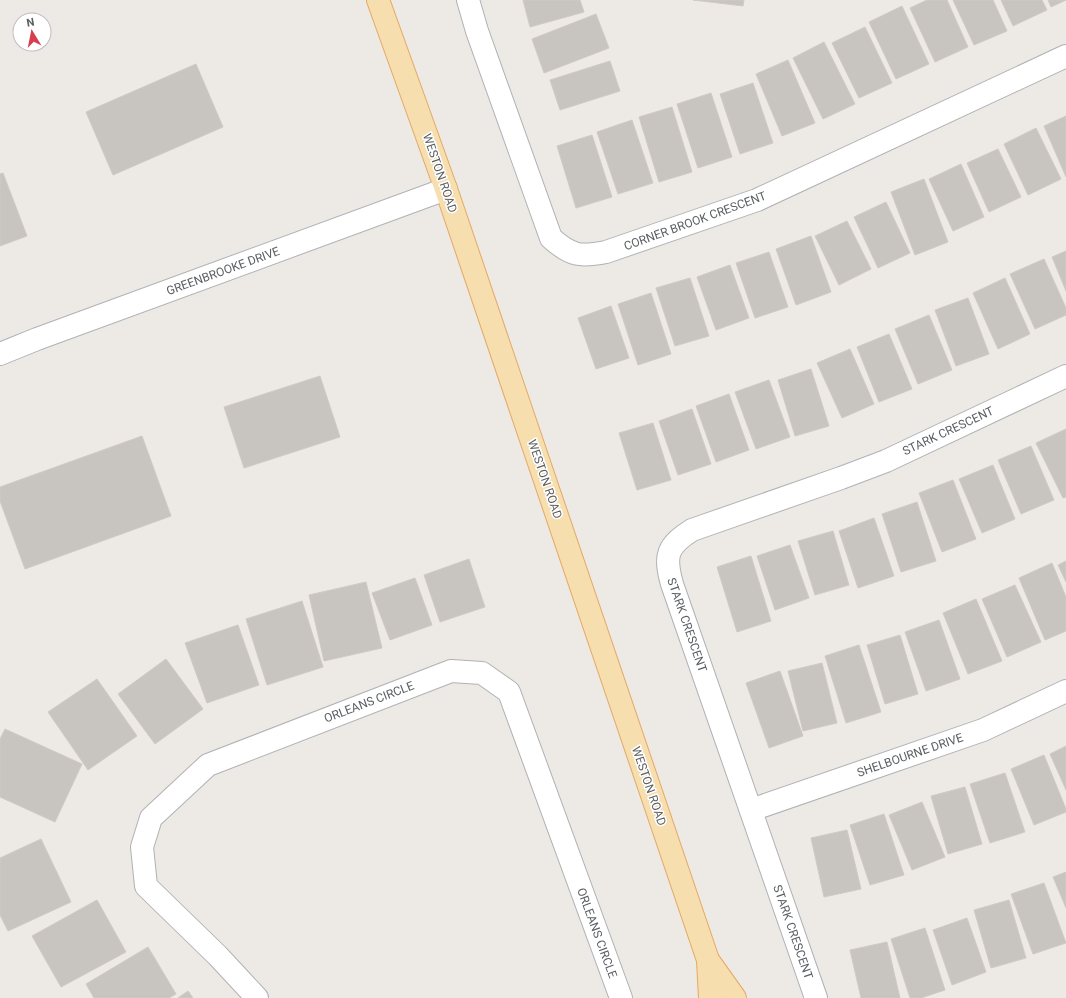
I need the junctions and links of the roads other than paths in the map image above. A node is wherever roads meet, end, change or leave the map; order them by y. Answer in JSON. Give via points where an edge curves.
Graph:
{"nodes":[{"id":1,"x":378,"y":0,"type":"edge"},
{"id":2,"x":468,"y":0,"type":"edge"},
{"id":3,"x":1066,"y":56,"type":"edge"},
{"id":4,"x":446,"y":189,"type":"junction"},
{"id":5,"x":0,"y":354,"type":"edge"},
{"id":6,"x":1066,"y":376,"type":"edge"},
{"id":7,"x":1066,"y":691,"type":"edge"},
{"id":8,"x":751,"y":810,"type":"junction"},
{"id":9,"x":708,"y":960,"type":"junction"},
{"id":10,"x":257,"y":998,"type":"edge"},
{"id":11,"x":621,"y":998,"type":"edge"},
{"id":12,"x":710,"y":998,"type":"edge"},
{"id":13,"x":735,"y":998,"type":"edge"},
{"id":14,"x":816,"y":998,"type":"edge"}],
"edges":[{"from":1,"to":4,"type":"main road","name":"WESTON ROAD"},
{"from":2,"to":3,"type":"street","name":"CORNER BROOK CRESCENT","via":[[551,238],[563,249],[576,255],[606,252],[757,200]]},
{"from":4,"to":5,"type":"street","name":"GREENBROOKE DRIVE"},
{"from":4,"to":9,"type":"main road","name":"WESTON ROAD"},
{"from":6,"to":8,"type":"street","name":"STARK CRESCENT","via":[[886,461],[692,530],[677,540],[669,552],[668,569],[672,584]]},
{"from":7,"to":8,"type":"street","name":"SHELBOURNE DRIVE","via":[[984,730]]},
{"from":8,"to":14,"type":"street","name":"STARK CRESCENT"},
{"from":9,"to":12,"type":"main road","name":"WESTON ROAD"},
{"from":9,"to":13,"type":"main road","name":"WESTON ROAD"},
{"from":10,"to":11,"type":"street","name":"ORLEANS CIRCLE","via":[[146,886],[142,847],[151,818],[208,765],[451,671],[482,673],[509,692]]}]}
